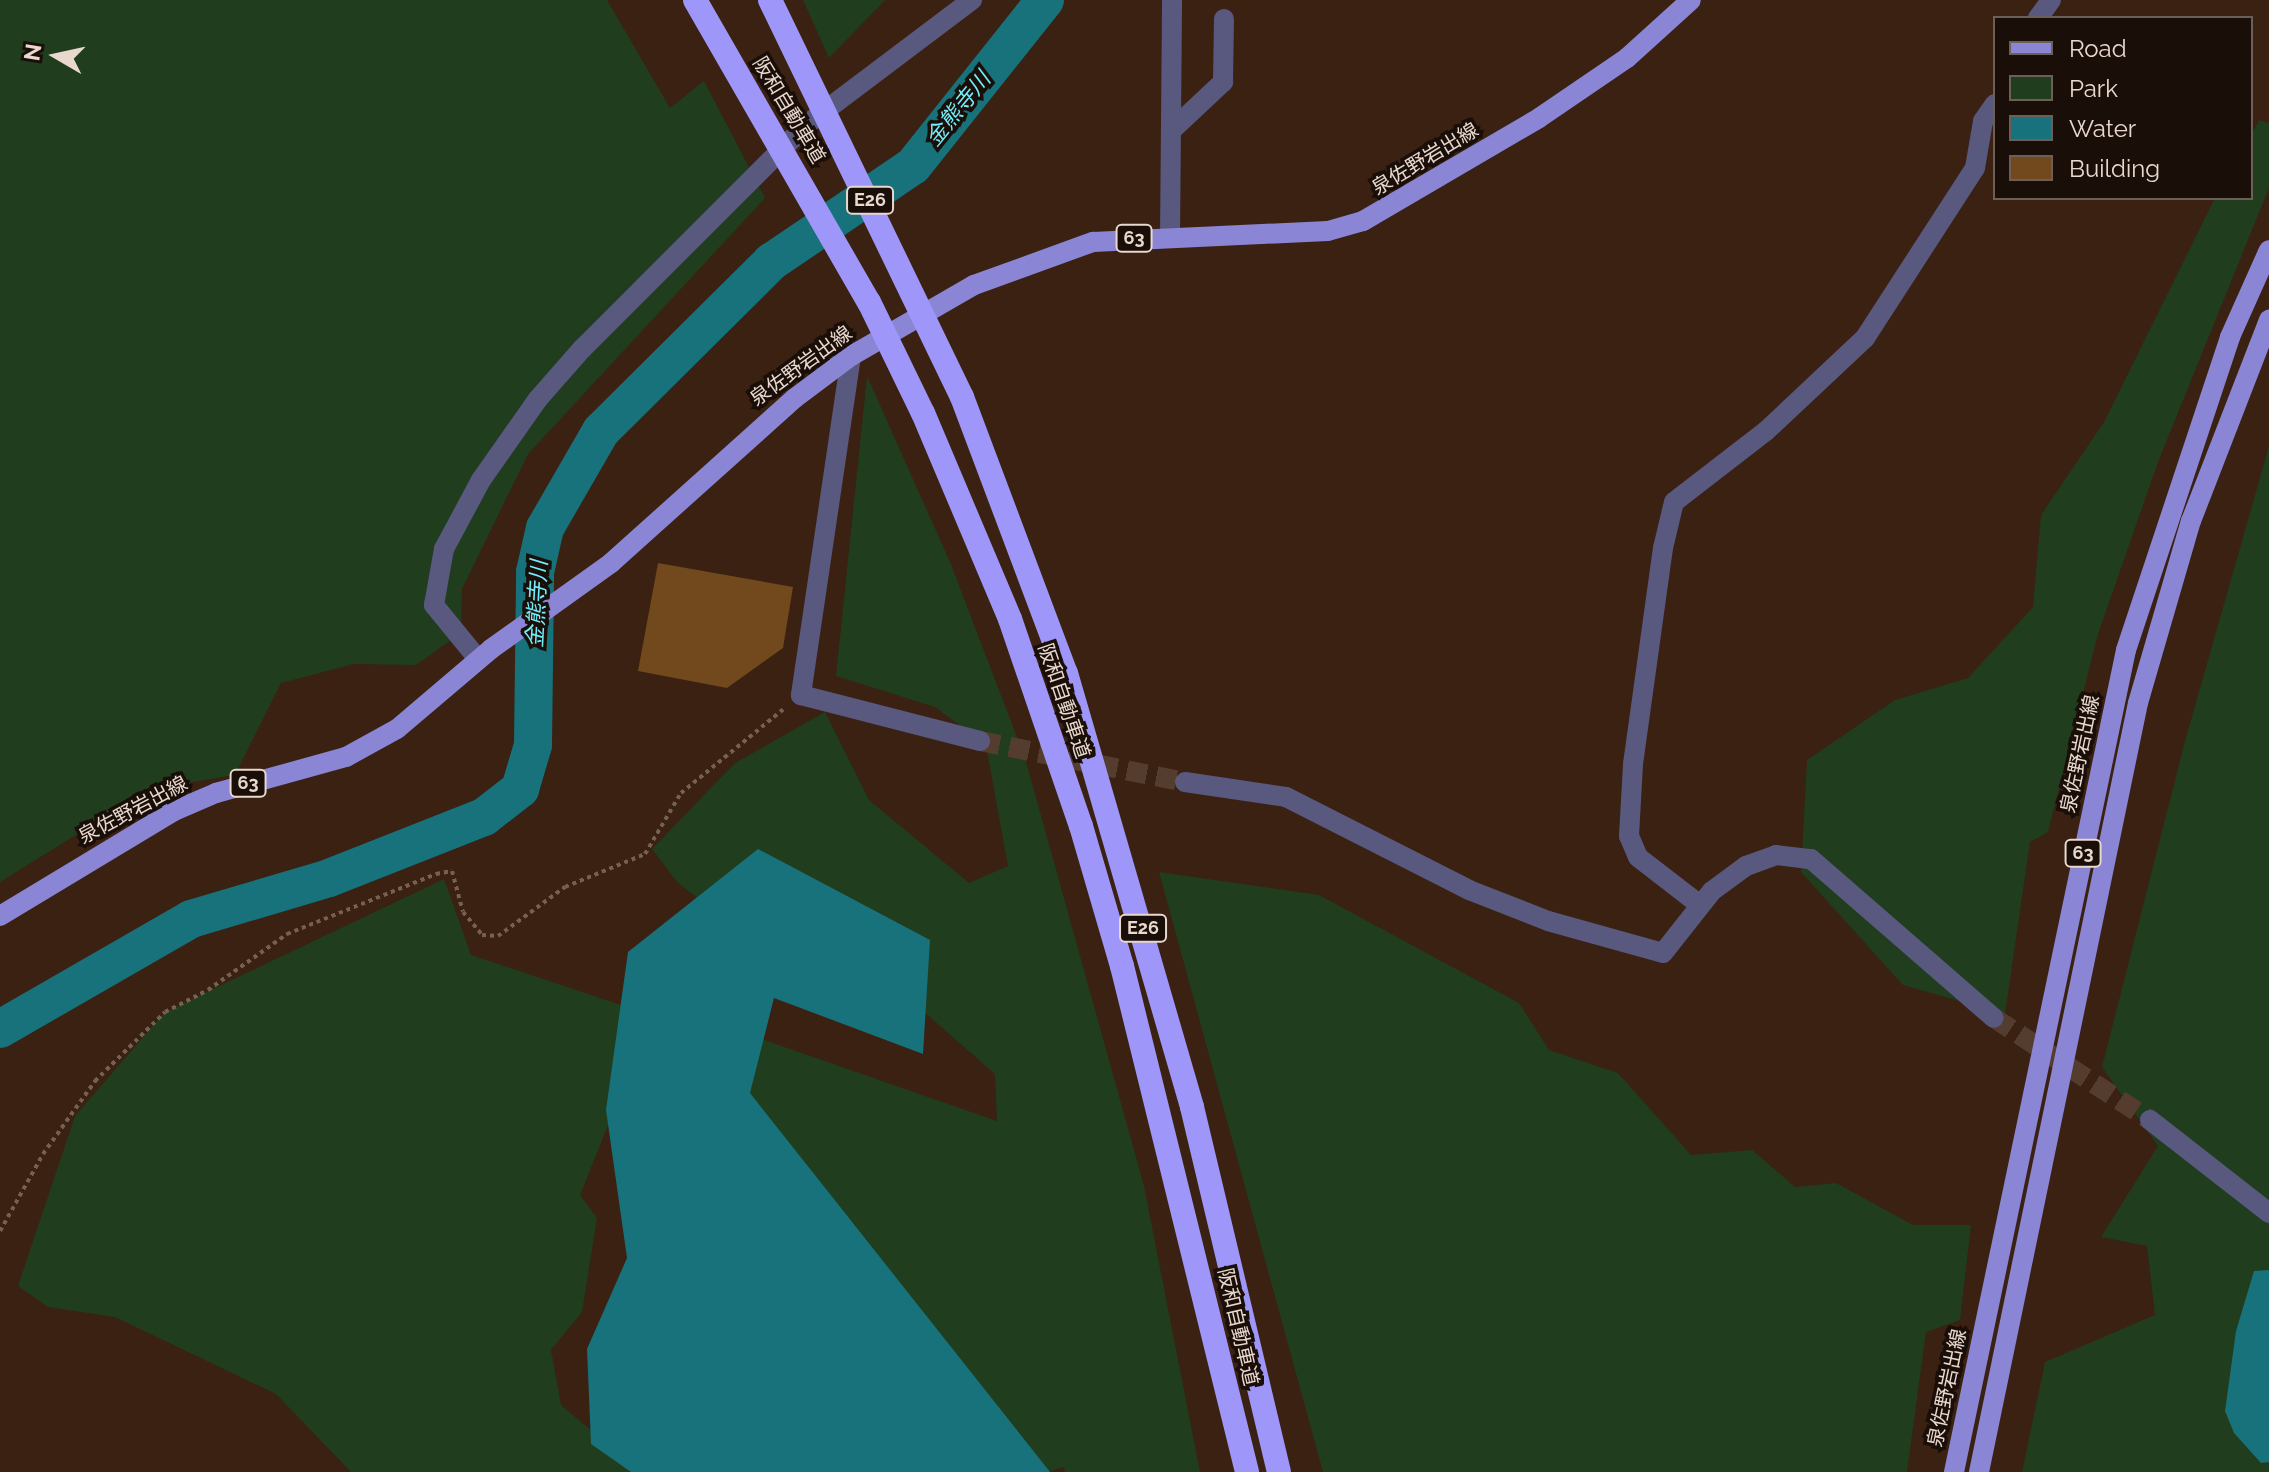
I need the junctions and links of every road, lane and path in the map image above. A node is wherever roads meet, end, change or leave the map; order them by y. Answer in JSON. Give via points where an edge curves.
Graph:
{"nodes":[{"id":1,"x":695,"y":0,"type":"edge"},
{"id":2,"x":972,"y":0,"type":"edge"},
{"id":3,"x":1172,"y":0,"type":"edge"},
{"id":4,"x":1691,"y":0,"type":"edge"},
{"id":5,"x":772,"y":3,"type":"edge"},
{"id":6,"x":1224,"y":19,"type":"dead end"},
{"id":7,"x":1993,"y":107,"type":"edge"},
{"id":8,"x":1173,"y":129,"type":"junction"},
{"id":9,"x":1170,"y":236,"type":"junction"},
{"id":10,"x":2269,"y":250,"type":"edge"},
{"id":11,"x":2269,"y":320,"type":"edge"},
{"id":12,"x":851,"y":356,"type":"junction"},
{"id":13,"x":484,"y":654,"type":"junction"},
{"id":14,"x":801,"y":695,"type":"junction"},
{"id":15,"x":980,"y":741,"type":"tunnel mouth"},
{"id":16,"x":1185,"y":782,"type":"tunnel mouth"},
{"id":17,"x":1700,"y":905,"type":"junction"},
{"id":18,"x":0,"y":916,"type":"edge"},
{"id":19,"x":1994,"y":1018,"type":"tunnel mouth"},
{"id":20,"x":2150,"y":1120,"type":"tunnel mouth"},
{"id":21,"x":2269,"y":1213,"type":"edge"},
{"id":22,"x":0,"y":1231,"type":"edge"},
{"id":23,"x":1203,"y":1283,"type":"junction"},
{"id":24,"x":1261,"y":1389,"type":"junction"},
{"id":25,"x":1235,"y":1472,"type":"edge"},
{"id":26,"x":1247,"y":1472,"type":"edge"},
{"id":27,"x":1279,"y":1472,"type":"edge"},
{"id":28,"x":1286,"y":1472,"type":"edge"},
{"id":29,"x":1954,"y":1472,"type":"edge"},
{"id":30,"x":1979,"y":1472,"type":"edge"}],
"edges":[{"from":1,"to":23,"type":"highway","name":"阪和自動車道","number":"E26","via":[[806,186],[923,413],[1010,619],[1081,826]]},
{"from":2,"to":13,"type":"street","via":[[806,125],[538,399],[481,480],[444,549],[434,605]]},
{"from":3,"to":8,"type":"street"},
{"from":4,"to":9,"type":"main road","name":"泉佐野岩出線","number":"63","via":[[1627,58],[1539,118],[1363,221],[1328,231]]},
{"from":5,"to":24,"type":"highway","name":"阪和自動車道","number":"E26","via":[[962,397],[1066,673],[1192,1107]]},
{"from":6,"to":8,"type":"street","via":[[1223,82]]},
{"from":7,"to":17,"type":"street","via":[[1983,121],[1975,168],[1865,338],[1766,431],[1674,502],[1633,764],[1629,836],[1638,857]]},
{"from":8,"to":9,"type":"street"},
{"from":9,"to":12,"type":"main road","name":"泉佐野岩出線","number":"63","via":[[1093,242],[974,285]]},
{"from":10,"to":29,"type":"main road","name":"泉佐野岩出線","number":"63","via":[[2204,409],[2126,650]]},
{"from":11,"to":30,"type":"main road","number":"63","via":[[2191,521],[2138,703]]},
{"from":12,"to":13,"type":"main road","name":"泉佐野岩出線","number":"63","via":[[764,421],[611,563]]},
{"from":12,"to":14,"type":"street"},
{"from":13,"to":18,"type":"main road","name":"泉佐野岩出線","number":"63","via":[[397,729],[367,746],[174,811]]},
{"from":14,"to":15,"type":"street"},
{"from":14,"to":22,"type":"path","via":[[681,793],[645,854],[565,887],[498,936],[482,935],[463,912],[452,871],[436,874],[287,934],[208,990],[165,1012],[95,1081],[43,1154]]},
{"from":16,"to":17,"type":"street","via":[[1286,797],[1469,890],[1548,921],[1663,953]]},
{"from":17,"to":19,"type":"street","via":[[1746,866],[1776,855],[1811,859]]},
{"from":20,"to":21,"type":"street"},
{"from":23,"to":25,"type":"highway","via":[[1208,1342]]},
{"from":23,"to":26,"type":"highway","name":"阪和自動車道","number":"E26"},
{"from":24,"to":27,"type":"highway","name":"阪和自動車道","number":"E26"},
{"from":24,"to":28,"type":"highway"}]}
